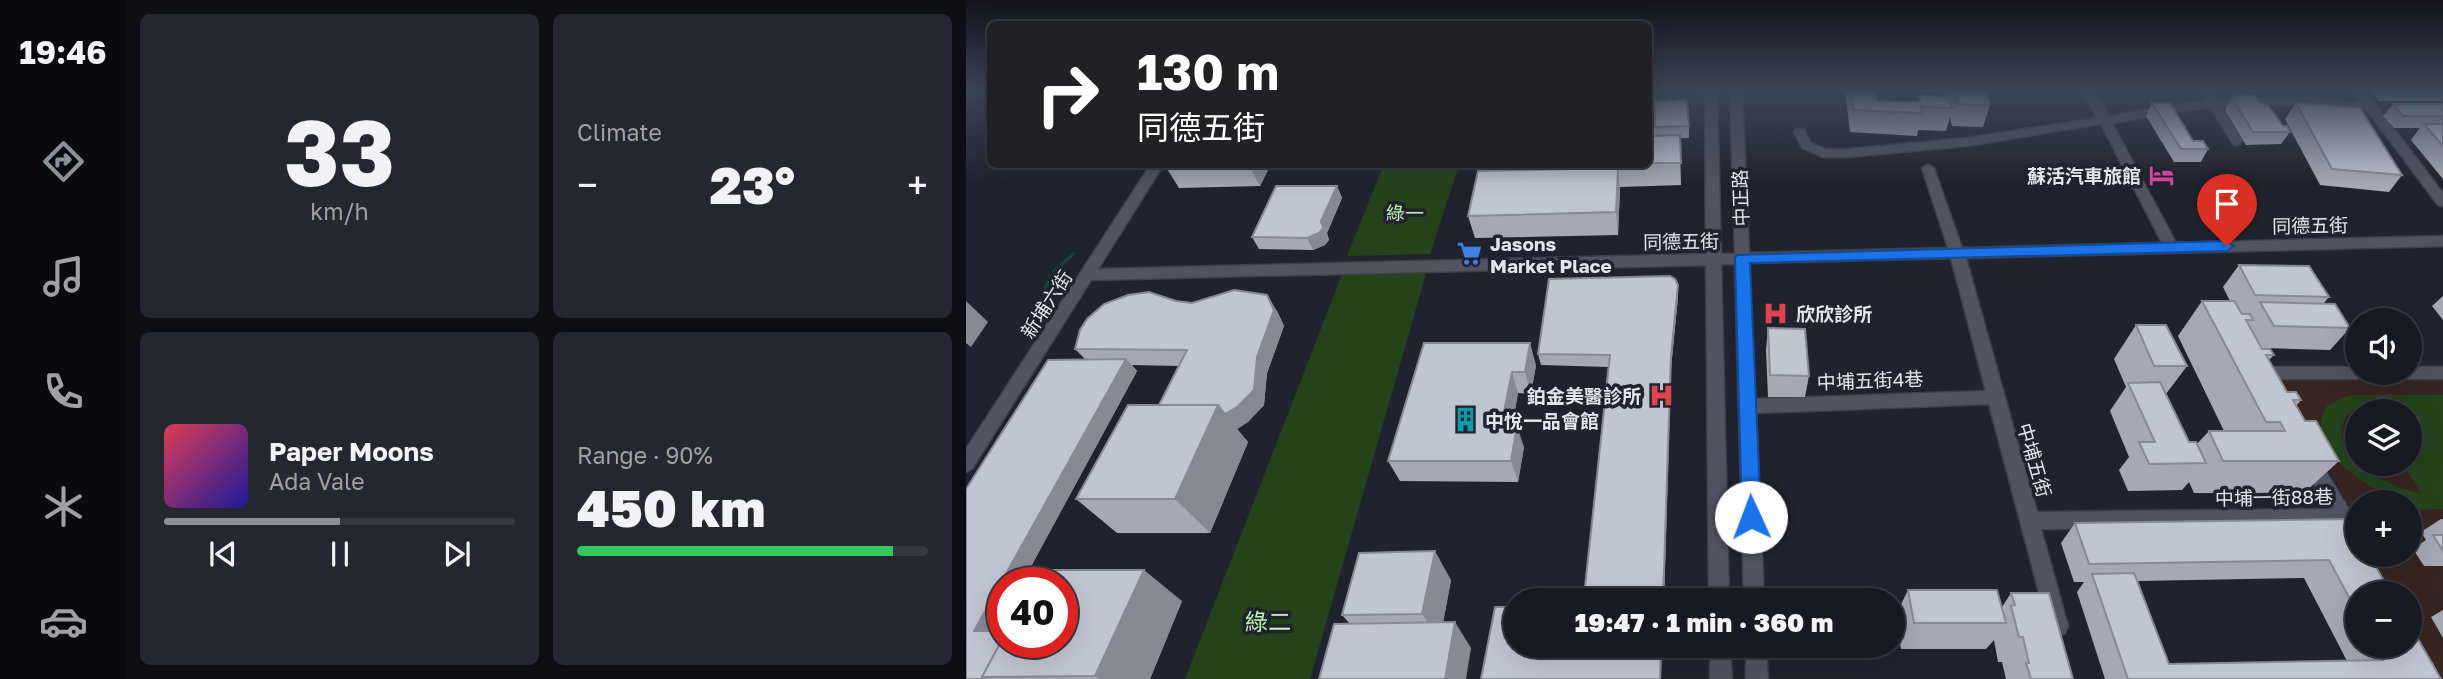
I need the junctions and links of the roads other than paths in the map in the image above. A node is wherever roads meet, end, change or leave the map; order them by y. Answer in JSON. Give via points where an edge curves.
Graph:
{"nodes":[{"id":1,"x":1712,"y":122,"type":"edge"},
{"id":2,"x":1736,"y":122,"type":"edge"},
{"id":3,"x":2089,"y":122,"type":"edge"},
{"id":4,"x":2106,"y":122,"type":"edge"},
{"id":5,"x":2224,"y":122,"type":"edge"},
{"id":6,"x":2382,"y":122,"type":"edge"},
{"id":7,"x":1800,"y":132,"type":"dead end"},
{"id":8,"x":2237,"y":141,"type":"dead end"},
{"id":9,"x":1928,"y":167,"type":"dead end"},
{"id":10,"x":1155,"y":168,"type":"edge"},
{"id":11,"x":2443,"y":202,"type":"edge"},
{"id":12,"x":2443,"y":241,"type":"edge"},
{"id":13,"x":2172,"y":248,"type":"junction"},
{"id":14,"x":1957,"y":253,"type":"junction"},
{"id":15,"x":1742,"y":258,"type":"junction"},
{"id":16,"x":1714,"y":259,"type":"junction"},
{"id":17,"x":1087,"y":275,"type":"junction"},
{"id":18,"x":2443,"y":373,"type":"edge"},
{"id":19,"x":1994,"y":397,"type":"junction"},
{"id":20,"x":2276,"y":397,"type":"edge"},
{"id":21,"x":1747,"y":405,"type":"junction"},
{"id":22,"x":2302,"y":445,"type":"edge"},
{"id":23,"x":966,"y":464,"type":"edge"},
{"id":24,"x":2030,"y":521,"type":"junction"},
{"id":25,"x":1719,"y":588,"type":"edge"},
{"id":26,"x":1754,"y":588,"type":"edge"},
{"id":27,"x":2062,"y":640,"type":"edge"},
{"id":28,"x":1720,"y":658,"type":"edge"},
{"id":29,"x":1756,"y":658,"type":"edge"},
{"id":30,"x":1721,"y":679,"type":"edge"},
{"id":31,"x":1757,"y":679,"type":"edge"}],
"edges":[{"from":1,"to":16,"type":"street","name":"中正路"},
{"from":2,"to":15,"type":"street","name":"中正路"},
{"from":3,"to":7,"type":"street","via":[[1967,142],[1823,153],[1806,145]]},
{"from":4,"to":13,"type":"street"},
{"from":5,"to":8,"type":"street"},
{"from":6,"to":11,"type":"street"},
{"from":9,"to":14,"type":"street","name":"中埔五街"},
{"from":10,"to":17,"type":"street","name":"新埔六街"},
{"from":12,"to":13,"type":"street","name":"同德五街"},
{"from":13,"to":14,"type":"street","name":"同德五街"},
{"from":14,"to":15,"type":"street","name":"同德五街"},
{"from":14,"to":19,"type":"street","name":"中埔五街"},
{"from":15,"to":16,"type":"street","name":"同德五街"},
{"from":15,"to":21,"type":"street","name":"中正路"},
{"from":16,"to":17,"type":"street","name":"同德五街"},
{"from":16,"to":25,"type":"street","name":"中正路"},
{"from":17,"to":23,"type":"street","name":"新埔六街"},
{"from":18,"to":20,"type":"street","via":[[2262,373]]},
{"from":19,"to":21,"type":"street","name":"中埔五街4巷"},
{"from":19,"to":24,"type":"street","name":"中埔五街"},
{"from":21,"to":26,"type":"street","name":"中正路"},
{"from":22,"to":24,"type":"street","name":"中埔一街88巷","via":[[2343,517]]},
{"from":24,"to":27,"type":"street","name":"中埔五街"},
{"from":28,"to":30,"type":"street"},
{"from":29,"to":31,"type":"street"}]}
